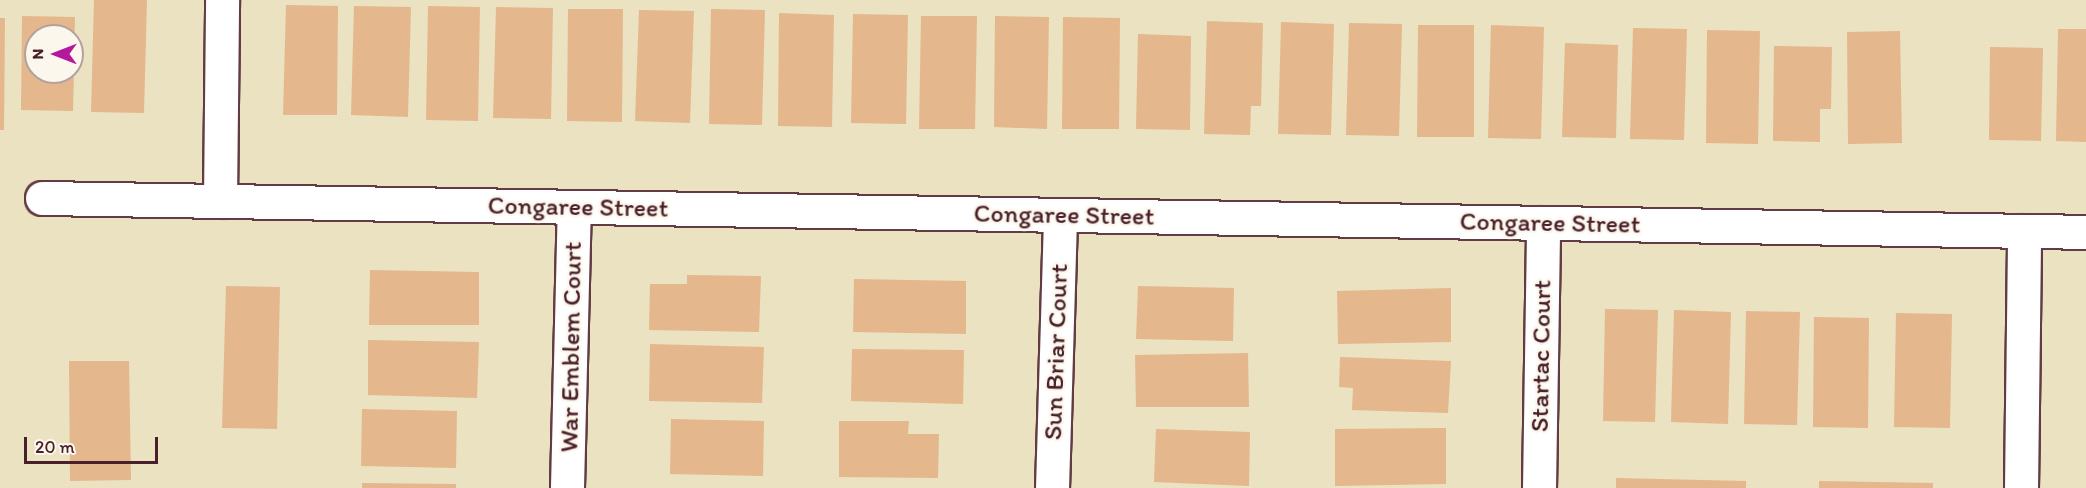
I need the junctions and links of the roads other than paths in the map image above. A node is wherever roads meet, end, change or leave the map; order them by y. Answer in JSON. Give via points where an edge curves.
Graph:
{"nodes":[{"id":1,"x":222,"y":0,"type":"edge"},
{"id":2,"x":42,"y":198,"type":"dead end"},
{"id":3,"x":220,"y":201,"type":"junction"},
{"id":4,"x":574,"y":207,"type":"junction"},
{"id":5,"x":1060,"y":215,"type":"junction"},
{"id":6,"x":1543,"y":223,"type":"junction"},
{"id":7,"x":2024,"y":231,"type":"junction"},
{"id":8,"x":2086,"y":232,"type":"edge"},
{"id":9,"x":567,"y":487,"type":"edge"},
{"id":10,"x":1052,"y":488,"type":"edge"},
{"id":11,"x":1539,"y":488,"type":"edge"},
{"id":12,"x":2021,"y":488,"type":"edge"}],
"edges":[{"from":1,"to":3,"type":"street"},
{"from":2,"to":3,"type":"street","name":"Congaree Street"},
{"from":3,"to":4,"type":"street","name":"Congaree Street"},
{"from":4,"to":5,"type":"street","name":"Congaree Street"},
{"from":4,"to":9,"type":"street","name":"War Emblem Court"},
{"from":5,"to":6,"type":"street","name":"Congaree Street"},
{"from":5,"to":10,"type":"street","name":"Sun Briar Court"},
{"from":6,"to":7,"type":"street","name":"Congaree Street"},
{"from":6,"to":11,"type":"street","name":"Startac Court"},
{"from":7,"to":8,"type":"street","name":"Congaree Street"},
{"from":7,"to":12,"type":"street"}]}
